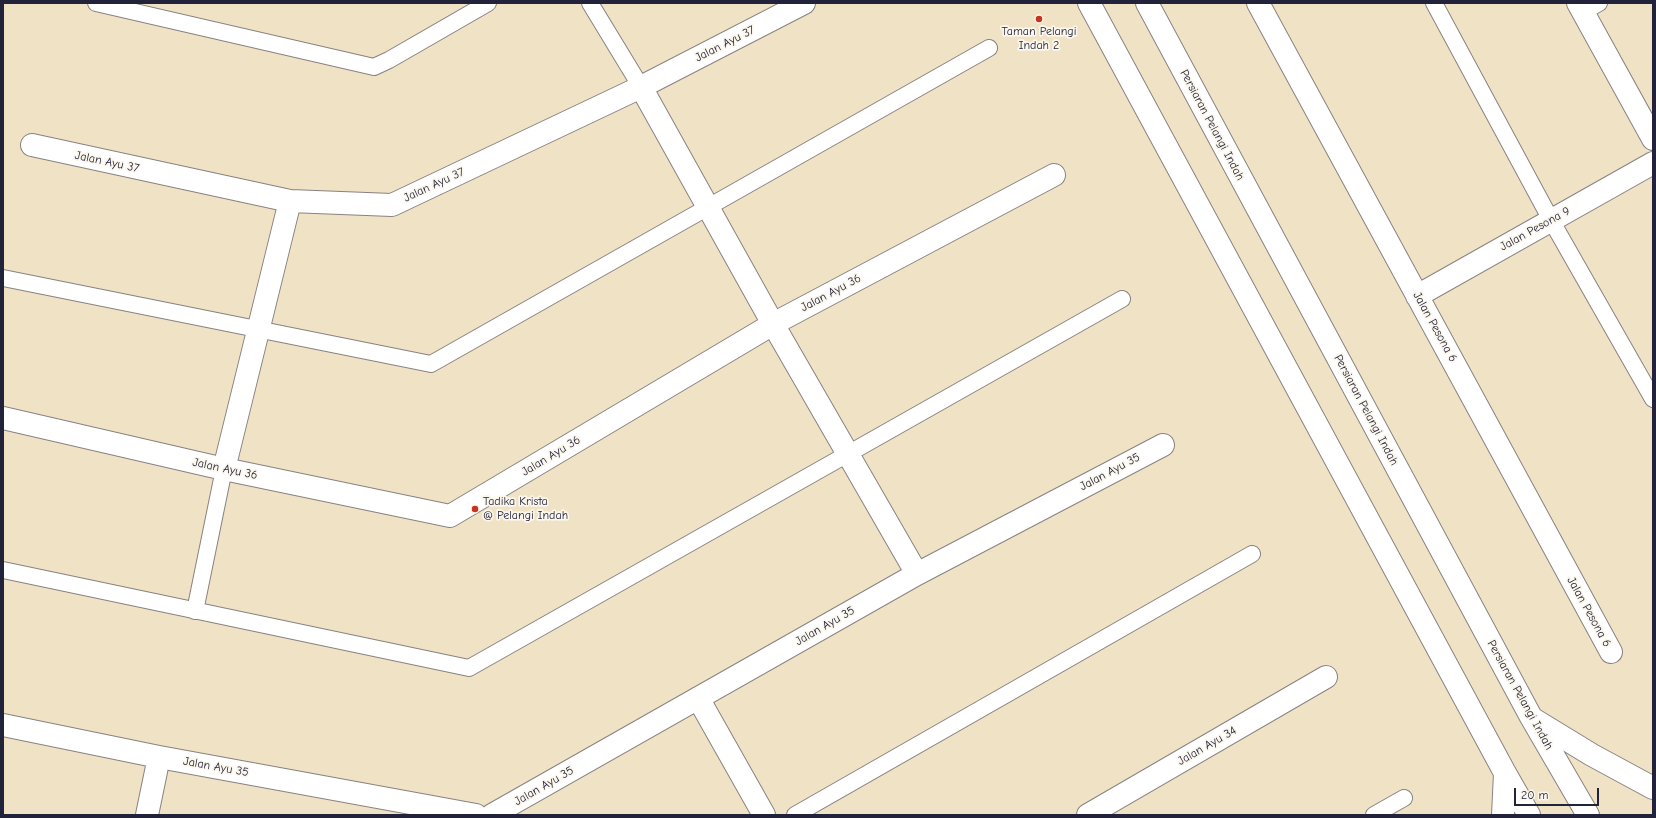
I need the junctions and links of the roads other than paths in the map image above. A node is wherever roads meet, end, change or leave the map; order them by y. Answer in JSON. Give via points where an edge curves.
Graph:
{"nodes":[{"id":1,"x":96,"y":3,"type":"edge"},
{"id":2,"x":488,"y":3,"type":"edge"},
{"id":3,"x":590,"y":3,"type":"edge"},
{"id":4,"x":804,"y":3,"type":"edge"},
{"id":5,"x":1089,"y":3,"type":"edge"},
{"id":6,"x":1147,"y":3,"type":"edge"},
{"id":7,"x":1258,"y":3,"type":"edge"},
{"id":8,"x":1434,"y":3,"type":"edge"},
{"id":9,"x":1587,"y":6,"type":"edge"},
{"id":10,"x":989,"y":48,"type":"dead end"},
{"id":11,"x":641,"y":87,"type":"junction"},
{"id":12,"x":1653,"y":139,"type":"edge"},
{"id":13,"x":32,"y":145,"type":"dead end"},
{"id":14,"x":1653,"y":163,"type":"edge"},
{"id":15,"x":1054,"y":175,"type":"dead end"},
{"id":16,"x":290,"y":201,"type":"junction"},
{"id":17,"x":708,"y":207,"type":"junction"},
{"id":18,"x":1551,"y":220,"type":"junction"},
{"id":19,"x":3,"y":278,"type":"edge"},
{"id":20,"x":1417,"y":296,"type":"junction"},
{"id":21,"x":1122,"y":299,"type":"dead end"},
{"id":22,"x":773,"y":324,"type":"junction"},
{"id":23,"x":258,"y":330,"type":"junction"},
{"id":24,"x":1653,"y":399,"type":"edge"},
{"id":25,"x":3,"y":418,"type":"edge"},
{"id":26,"x":1163,"y":445,"type":"dead end"},
{"id":27,"x":848,"y":454,"type":"junction"},
{"id":28,"x":224,"y":469,"type":"junction"},
{"id":29,"x":1252,"y":554,"type":"dead end"},
{"id":30,"x":3,"y":570,"type":"edge"},
{"id":31,"x":917,"y":574,"type":"junction"},
{"id":32,"x":195,"y":611,"type":"junction"},
{"id":33,"x":1611,"y":652,"type":"dead end"},
{"id":34,"x":1326,"y":677,"type":"dead end"},
{"id":35,"x":698,"y":698,"type":"junction"},
{"id":36,"x":1531,"y":717,"type":"junction"},
{"id":37,"x":3,"y":725,"type":"edge"},
{"id":38,"x":159,"y":757,"type":"junction"},
{"id":39,"x":1505,"y":773,"type":"junction"},
{"id":40,"x":1653,"y":788,"type":"edge"},
{"id":41,"x":1404,"y":798,"type":"dead end"},
{"id":42,"x":147,"y":815,"type":"edge"},
{"id":43,"x":476,"y":815,"type":"edge"},
{"id":44,"x":492,"y":815,"type":"edge"},
{"id":45,"x":764,"y":815,"type":"edge"},
{"id":46,"x":795,"y":815,"type":"edge"},
{"id":47,"x":1088,"y":815,"type":"edge"},
{"id":48,"x":1374,"y":815,"type":"edge"},
{"id":49,"x":1503,"y":815,"type":"edge"},
{"id":50,"x":1529,"y":815,"type":"edge"},
{"id":51,"x":1588,"y":815,"type":"edge"}],
"edges":[{"from":1,"to":2,"type":"lane","via":[[374,67]]},
{"from":3,"to":11,"type":"lane"},
{"from":4,"to":11,"type":"street","name":"Jalan Ayu 37"},
{"from":5,"to":39,"type":"street"},
{"from":6,"to":36,"type":"street","name":"Persiaran Pelangi Indah"},
{"from":7,"to":20,"type":"street","name":"Jalan Pesona 6"},
{"from":8,"to":18,"type":"lane"},
{"from":9,"to":12,"type":"street"},
{"from":10,"to":17,"type":"lane"},
{"from":11,"to":16,"type":"street","name":"Jalan Ayu 37","via":[[392,205]]},
{"from":11,"to":17,"type":"street"},
{"from":13,"to":16,"type":"street","name":"Jalan Ayu 37"},
{"from":14,"to":18,"type":"street","name":"Jalan Pesona 9"},
{"from":15,"to":22,"type":"street","name":"Jalan Ayu 36"},
{"from":16,"to":23,"type":"street"},
{"from":17,"to":22,"type":"street"},
{"from":17,"to":23,"type":"lane","via":[[431,364]]},
{"from":18,"to":20,"type":"street","name":"Jalan Pesona 9"},
{"from":18,"to":24,"type":"lane"},
{"from":19,"to":23,"type":"lane"},
{"from":20,"to":33,"type":"street","name":"Jalan Pesona 6"},
{"from":21,"to":27,"type":"lane"},
{"from":22,"to":27,"type":"street"},
{"from":22,"to":28,"type":"street","name":"Jalan Ayu 36","via":[[450,516]]},
{"from":23,"to":28,"type":"street"},
{"from":25,"to":28,"type":"street","name":"Jalan Ayu 36"},
{"from":26,"to":31,"type":"street","name":"Jalan Ayu 35"},
{"from":27,"to":31,"type":"street"},
{"from":27,"to":32,"type":"lane","via":[[469,668]]},
{"from":28,"to":32,"type":"lane"},
{"from":29,"to":46,"type":"lane"},
{"from":30,"to":32,"type":"lane"},
{"from":31,"to":35,"type":"street","name":"Jalan Ayu 35"},
{"from":34,"to":47,"type":"street","name":"Jalan Ayu 34"},
{"from":35,"to":44,"type":"street","name":"Jalan Ayu 35"},
{"from":35,"to":45,"type":"street"},
{"from":36,"to":40,"type":"street","via":[[1592,755]]},
{"from":36,"to":51,"type":"street","name":"Persiaran Pelangi Indah"},
{"from":37,"to":38,"type":"street","name":"Jalan Ayu 35"},
{"from":38,"to":42,"type":"street"},
{"from":38,"to":43,"type":"street","name":"Jalan Ayu 35"},
{"from":39,"to":49,"type":"street"},
{"from":39,"to":50,"type":"street"},
{"from":41,"to":48,"type":"lane"}]}
